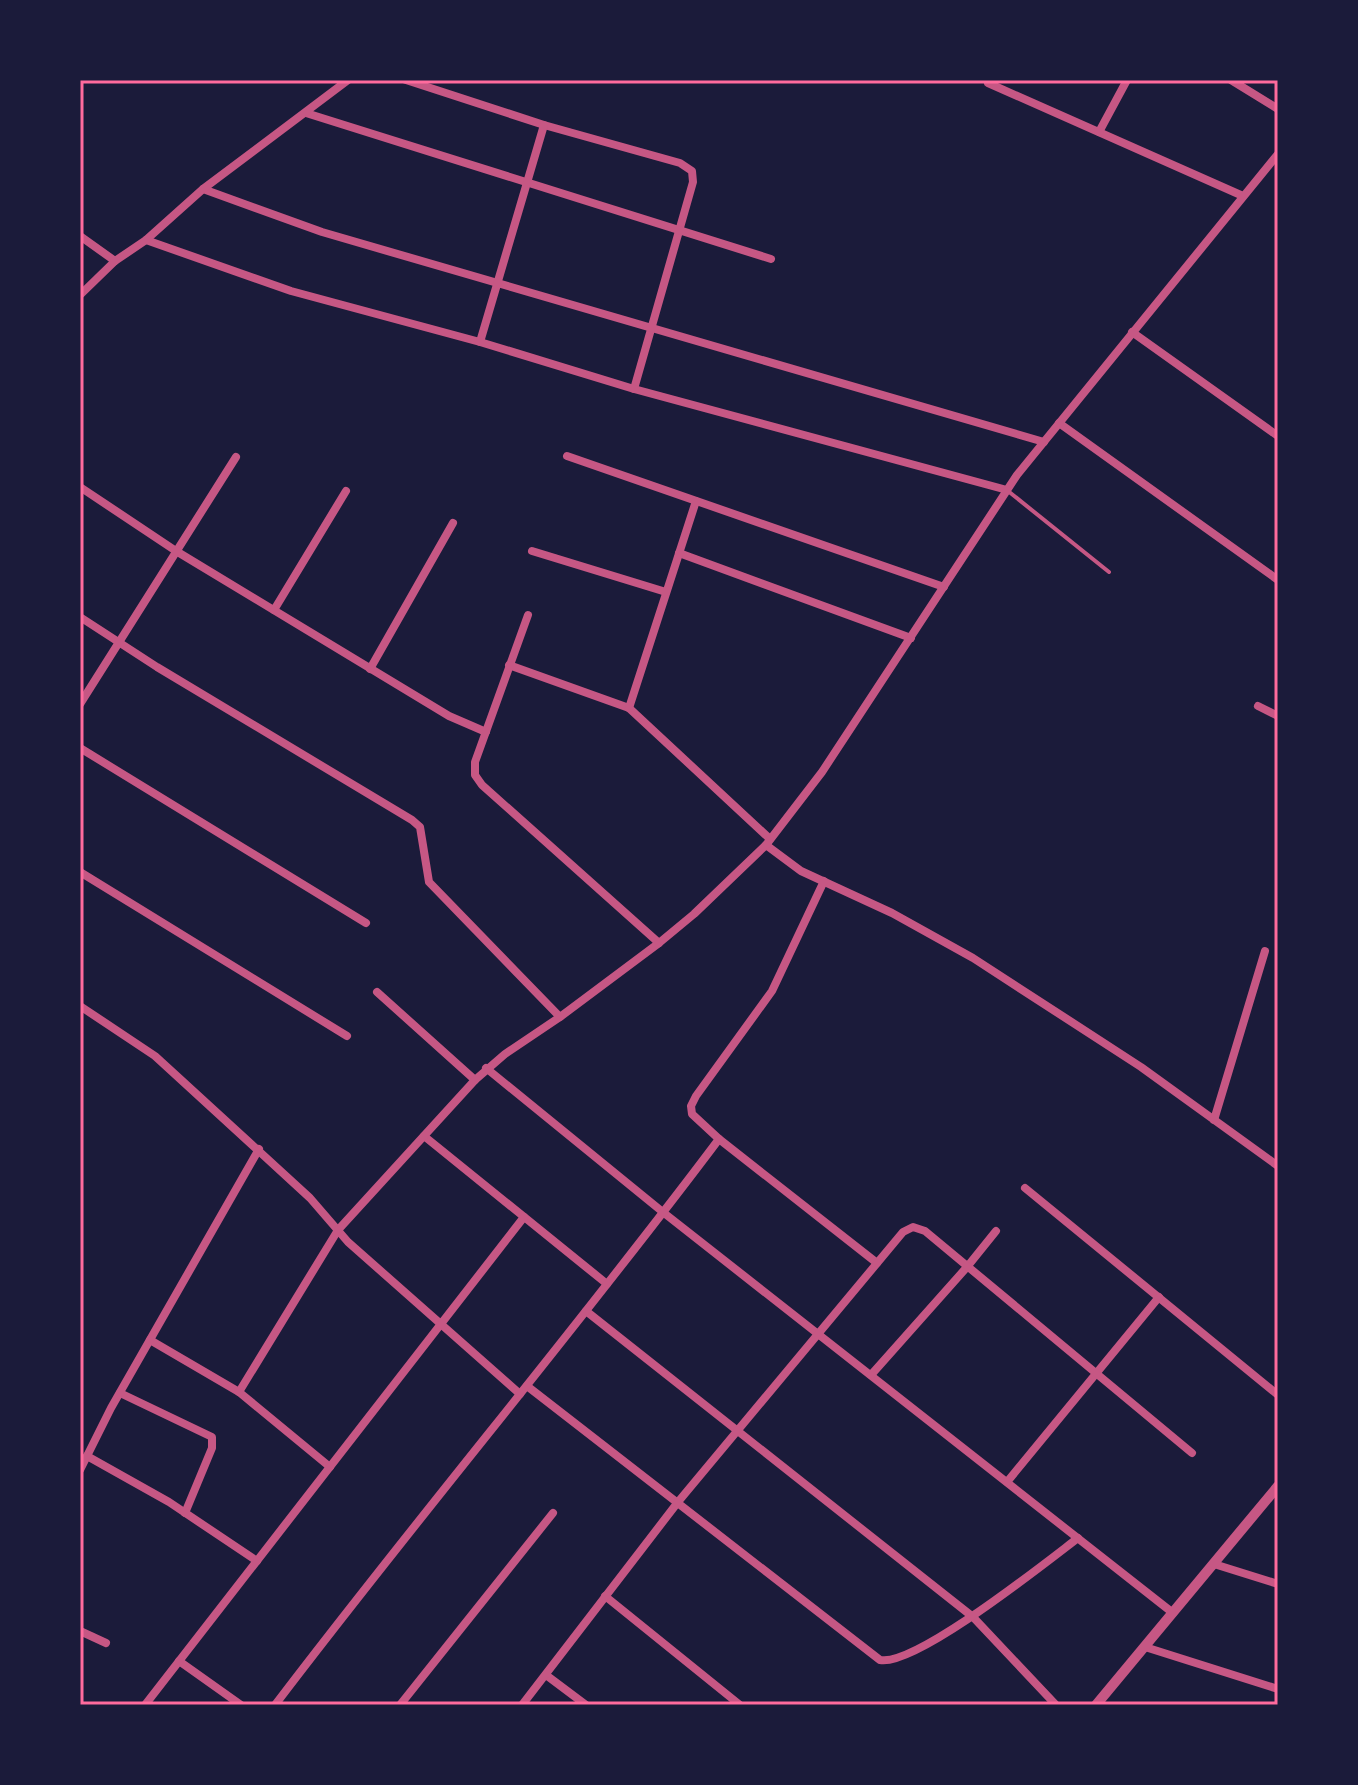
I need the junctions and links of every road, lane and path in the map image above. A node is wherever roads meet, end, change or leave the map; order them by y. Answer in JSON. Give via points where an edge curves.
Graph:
{"nodes":[{"id":1,"x":348,"y":80,"type":"edge"},
{"id":2,"x":406,"y":80,"type":"edge"},
{"id":3,"x":1127,"y":80,"type":"edge"},
{"id":4,"x":1231,"y":80,"type":"edge"},
{"id":5,"x":988,"y":83,"type":"dead end"},
{"id":6,"x":1278,"y":109,"type":"edge"},
{"id":7,"x":306,"y":113,"type":"junction"},
{"id":8,"x":544,"y":125,"type":"junction"},
{"id":9,"x":1099,"y":132,"type":"junction"},
{"id":10,"x":1278,"y":154,"type":"edge"},
{"id":11,"x":527,"y":185,"type":"junction"},
{"id":12,"x":203,"y":189,"type":"junction"},
{"id":13,"x":1243,"y":196,"type":"junction"},
{"id":14,"x":679,"y":231,"type":"junction"},
{"id":15,"x":80,"y":236,"type":"edge"},
{"id":16,"x":146,"y":240,"type":"junction"},
{"id":17,"x":771,"y":259,"type":"dead end"},
{"id":18,"x":115,"y":261,"type":"junction"},
{"id":19,"x":497,"y":284,"type":"junction"},
{"id":20,"x":80,"y":295,"type":"edge"},
{"id":21,"x":654,"y":327,"type":"junction"},
{"id":22,"x":1132,"y":332,"type":"junction"},
{"id":23,"x":480,"y":342,"type":"junction"},
{"id":24,"x":634,"y":389,"type":"junction"},
{"id":25,"x":1059,"y":423,"type":"junction"},
{"id":26,"x":1278,"y":436,"type":"edge"},
{"id":27,"x":1044,"y":442,"type":"junction"},
{"id":28,"x":567,"y":456,"type":"dead end"},
{"id":29,"x":236,"y":457,"type":"dead end"},
{"id":30,"x":80,"y":487,"type":"edge"},
{"id":31,"x":1007,"y":490,"type":"junction"},
{"id":32,"x":346,"y":491,"type":"dead end"},
{"id":33,"x":696,"y":501,"type":"junction"},
{"id":34,"x":453,"y":523,"type":"dead end"},
{"id":35,"x":176,"y":551,"type":"junction"},
{"id":36,"x":532,"y":551,"type":"dead end"},
{"id":37,"x":679,"y":553,"type":"junction"},
{"id":38,"x":1109,"y":572,"type":"dead end"},
{"id":39,"x":1278,"y":580,"type":"edge"},
{"id":40,"x":944,"y":587,"type":"junction"},
{"id":41,"x":666,"y":592,"type":"junction"},
{"id":42,"x":274,"y":610,"type":"junction"},
{"id":43,"x":528,"y":615,"type":"dead end"},
{"id":44,"x":80,"y":617,"type":"edge"},
{"id":45,"x":911,"y":638,"type":"junction"},
{"id":46,"x":119,"y":642,"type":"junction"},
{"id":47,"x":509,"y":665,"type":"junction"},
{"id":48,"x":370,"y":669,"type":"junction"},
{"id":49,"x":80,"y":704,"type":"edge"},
{"id":50,"x":1258,"y":706,"type":"dead end"},
{"id":51,"x":629,"y":708,"type":"junction"},
{"id":52,"x":1278,"y":716,"type":"edge"},
{"id":53,"x":486,"y":732,"type":"junction"},
{"id":54,"x":80,"y":748,"type":"edge"},
{"id":55,"x":768,"y":842,"type":"junction"},
{"id":56,"x":80,"y":872,"type":"edge"},
{"id":57,"x":824,"y":881,"type":"junction"},
{"id":58,"x":366,"y":923,"type":"dead end"},
{"id":59,"x":659,"y":943,"type":"junction"},
{"id":60,"x":1265,"y":951,"type":"dead end"},
{"id":61,"x":377,"y":992,"type":"dead end"},
{"id":62,"x":80,"y":1008,"type":"edge"},
{"id":63,"x":560,"y":1017,"type":"junction"},
{"id":64,"x":347,"y":1036,"type":"dead end"},
{"id":65,"x":486,"y":1068,"type":"junction"},
{"id":66,"x":475,"y":1080,"type":"junction"},
{"id":67,"x":1214,"y":1120,"type":"junction"},
{"id":68,"x":424,"y":1136,"type":"junction"},
{"id":69,"x":719,"y":1139,"type":"junction"},
{"id":70,"x":259,"y":1149,"type":"junction"},
{"id":71,"x":1278,"y":1166,"type":"edge"},
{"id":72,"x":1025,"y":1188,"type":"dead end"},
{"id":73,"x":664,"y":1213,"type":"junction"},
{"id":74,"x":524,"y":1217,"type":"junction"},
{"id":75,"x":338,"y":1230,"type":"junction"},
{"id":76,"x":996,"y":1231,"type":"dead end"},
{"id":77,"x":877,"y":1263,"type":"junction"},
{"id":78,"x":967,"y":1267,"type":"junction"},
{"id":79,"x":607,"y":1284,"type":"junction"},
{"id":80,"x":1159,"y":1297,"type":"junction"},
{"id":81,"x":586,"y":1311,"type":"junction"},
{"id":82,"x":441,"y":1324,"type":"junction"},
{"id":83,"x":818,"y":1334,"type":"junction"},
{"id":84,"x":150,"y":1340,"type":"junction"},
{"id":85,"x":1096,"y":1374,"type":"junction"},
{"id":86,"x":871,"y":1375,"type":"junction"},
{"id":87,"x":527,"y":1386,"type":"junction"},
{"id":88,"x":239,"y":1392,"type":"junction"},
{"id":89,"x":120,"y":1393,"type":"junction"},
{"id":90,"x":520,"y":1394,"type":"junction"},
{"id":91,"x":1278,"y":1395,"type":"edge"},
{"id":92,"x":737,"y":1431,"type":"junction"},
{"id":93,"x":1192,"y":1453,"type":"dead end"},
{"id":94,"x":87,"y":1456,"type":"junction"},
{"id":95,"x":330,"y":1467,"type":"junction"},
{"id":96,"x":80,"y":1470,"type":"edge"},
{"id":97,"x":1007,"y":1482,"type":"junction"},
{"id":98,"x":1278,"y":1486,"type":"edge"},
{"id":99,"x":678,"y":1502,"type":"junction"},
{"id":100,"x":185,"y":1513,"type":"junction"},
{"id":101,"x":553,"y":1513,"type":"dead end"},
{"id":102,"x":1078,"y":1538,"type":"junction"},
{"id":103,"x":257,"y":1561,"type":"junction"},
{"id":104,"x":1214,"y":1564,"type":"junction"},
{"id":105,"x":1278,"y":1584,"type":"edge"},
{"id":106,"x":605,"y":1596,"type":"junction"},
{"id":107,"x":1173,"y":1613,"type":"junction"},
{"id":108,"x":973,"y":1617,"type":"junction"},
{"id":109,"x":80,"y":1631,"type":"edge"},
{"id":110,"x":106,"y":1643,"type":"dead end"},
{"id":111,"x":1145,"y":1647,"type":"junction"},
{"id":112,"x":179,"y":1661,"type":"junction"},
{"id":113,"x":546,"y":1675,"type":"junction"},
{"id":114,"x":1278,"y":1689,"type":"edge"},
{"id":115,"x":145,"y":1705,"type":"edge"},
{"id":116,"x":241,"y":1705,"type":"edge"},
{"id":117,"x":275,"y":1705,"type":"edge"},
{"id":118,"x":400,"y":1705,"type":"edge"},
{"id":119,"x":522,"y":1705,"type":"edge"},
{"id":120,"x":586,"y":1705,"type":"edge"},
{"id":121,"x":740,"y":1705,"type":"edge"},
{"id":122,"x":1056,"y":1705,"type":"edge"},
{"id":123,"x":1096,"y":1705,"type":"edge"}],
"edges":[{"from":1,"to":7,"type":"street"},
{"from":2,"to":8,"type":"street"},
{"from":3,"to":9,"type":"street"},
{"from":4,"to":6,"type":"street"},
{"from":5,"to":9,"type":"street"},
{"from":7,"to":11,"type":"street"},
{"from":7,"to":12,"type":"street"},
{"from":8,"to":11,"type":"street"},
{"from":8,"to":14,"type":"street","via":[[680,163],[692,171]]},
{"from":9,"to":13,"type":"street"},
{"from":10,"to":13,"type":"street"},
{"from":11,"to":14,"type":"street"},
{"from":11,"to":19,"type":"street"},
{"from":12,"to":16,"type":"street"},
{"from":12,"to":19,"type":"street","via":[[322,232]]},
{"from":13,"to":22,"type":"street"},
{"from":14,"to":17,"type":"street"},
{"from":14,"to":21,"type":"street"},
{"from":15,"to":18,"type":"street"},
{"from":16,"to":18,"type":"street"},
{"from":16,"to":23,"type":"street","via":[[291,291]]},
{"from":18,"to":20,"type":"street"},
{"from":19,"to":21,"type":"street"},
{"from":19,"to":23,"type":"street"},
{"from":21,"to":24,"type":"street"},
{"from":21,"to":27,"type":"street"},
{"from":22,"to":25,"type":"street"},
{"from":22,"to":26,"type":"street"},
{"from":23,"to":24,"type":"street"},
{"from":24,"to":31,"type":"street"},
{"from":25,"to":27,"type":"street"},
{"from":25,"to":39,"type":"street"},
{"from":27,"to":31,"type":"street"},
{"from":28,"to":33,"type":"street"},
{"from":29,"to":35,"type":"street"},
{"from":30,"to":35,"type":"street"},
{"from":31,"to":38,"type":"lane"},
{"from":31,"to":40,"type":"street"},
{"from":32,"to":42,"type":"street"},
{"from":33,"to":37,"type":"street"},
{"from":33,"to":40,"type":"street"},
{"from":34,"to":48,"type":"street"},
{"from":35,"to":42,"type":"street"},
{"from":35,"to":46,"type":"street"},
{"from":36,"to":41,"type":"street"},
{"from":37,"to":41,"type":"street"},
{"from":37,"to":45,"type":"street"},
{"from":40,"to":45,"type":"street"},
{"from":41,"to":51,"type":"street"},
{"from":42,"to":48,"type":"street"},
{"from":43,"to":47,"type":"street"},
{"from":44,"to":46,"type":"street"},
{"from":45,"to":55,"type":"street","via":[[822,772]]},
{"from":46,"to":49,"type":"street"},
{"from":46,"to":63,"type":"street","via":[[412,820],[420,827],[429,882]]},
{"from":47,"to":51,"type":"street"},
{"from":47,"to":53,"type":"street"},
{"from":48,"to":53,"type":"street"},
{"from":50,"to":52,"type":"street"},
{"from":51,"to":55,"type":"street"},
{"from":53,"to":59,"type":"street","via":[[475,762],[482,785]]},
{"from":54,"to":58,"type":"street"},
{"from":55,"to":57,"type":"street","via":[[801,871]]},
{"from":55,"to":59,"type":"street"},
{"from":56,"to":64,"type":"street"},
{"from":57,"to":67,"type":"street","via":[[973,958]]},
{"from":57,"to":69,"type":"street","via":[[772,991],[691,1106],[692,1114]]},
{"from":59,"to":63,"type":"street"},
{"from":60,"to":67,"type":"street"},
{"from":61,"to":66,"type":"street"},
{"from":62,"to":70,"type":"street","via":[[155,1056]]},
{"from":63,"to":65,"type":"street"},
{"from":65,"to":66,"type":"street"},
{"from":65,"to":73,"type":"street"},
{"from":66,"to":68,"type":"street"},
{"from":67,"to":71,"type":"street"},
{"from":68,"to":74,"type":"street"},
{"from":68,"to":75,"type":"street"},
{"from":69,"to":73,"type":"street"},
{"from":69,"to":77,"type":"street"},
{"from":70,"to":75,"type":"street"},
{"from":70,"to":84,"type":"street"},
{"from":72,"to":80,"type":"street"},
{"from":73,"to":79,"type":"street"},
{"from":73,"to":83,"type":"street"},
{"from":74,"to":79,"type":"street"},
{"from":74,"to":82,"type":"street"},
{"from":75,"to":82,"type":"street"},
{"from":75,"to":88,"type":"street"},
{"from":76,"to":78,"type":"street"},
{"from":77,"to":78,"type":"street","via":[[913,1227]]},
{"from":77,"to":83,"type":"street"},
{"from":78,"to":85,"type":"street"},
{"from":78,"to":86,"type":"street"},
{"from":79,"to":81,"type":"street"},
{"from":80,"to":85,"type":"street"},
{"from":80,"to":91,"type":"street"},
{"from":81,"to":87,"type":"street"},
{"from":81,"to":92,"type":"street"},
{"from":82,"to":90,"type":"street"},
{"from":82,"to":95,"type":"street"},
{"from":83,"to":86,"type":"street"},
{"from":83,"to":92,"type":"street"},
{"from":84,"to":88,"type":"street"},
{"from":84,"to":89,"type":"street"},
{"from":85,"to":93,"type":"street"},
{"from":85,"to":97,"type":"street"},
{"from":86,"to":97,"type":"street"},
{"from":87,"to":90,"type":"street"},
{"from":87,"to":99,"type":"street"},
{"from":88,"to":95,"type":"street"},
{"from":89,"to":94,"type":"street"},
{"from":89,"to":100,"type":"street","via":[[212,1437]]},
{"from":90,"to":117,"type":"street"},
{"from":92,"to":99,"type":"street"},
{"from":92,"to":108,"type":"street"},
{"from":94,"to":96,"type":"street"},
{"from":94,"to":100,"type":"street"},
{"from":95,"to":103,"type":"street"},
{"from":97,"to":102,"type":"street"},
{"from":98,"to":104,"type":"street"},
{"from":99,"to":106,"type":"street"},
{"from":99,"to":108,"type":"street","via":[[880,1660],[896,1660]]},
{"from":100,"to":103,"type":"street"},
{"from":101,"to":118,"type":"street"},
{"from":102,"to":107,"type":"street"},
{"from":102,"to":108,"type":"street"},
{"from":103,"to":112,"type":"street"},
{"from":104,"to":105,"type":"street"},
{"from":104,"to":107,"type":"street"},
{"from":106,"to":113,"type":"street"},
{"from":106,"to":121,"type":"street"},
{"from":107,"to":111,"type":"street"},
{"from":108,"to":122,"type":"street"},
{"from":109,"to":110,"type":"street"},
{"from":111,"to":114,"type":"street"},
{"from":111,"to":123,"type":"street"},
{"from":112,"to":115,"type":"street"},
{"from":112,"to":116,"type":"street"},
{"from":113,"to":119,"type":"street"},
{"from":113,"to":120,"type":"street"}]}
